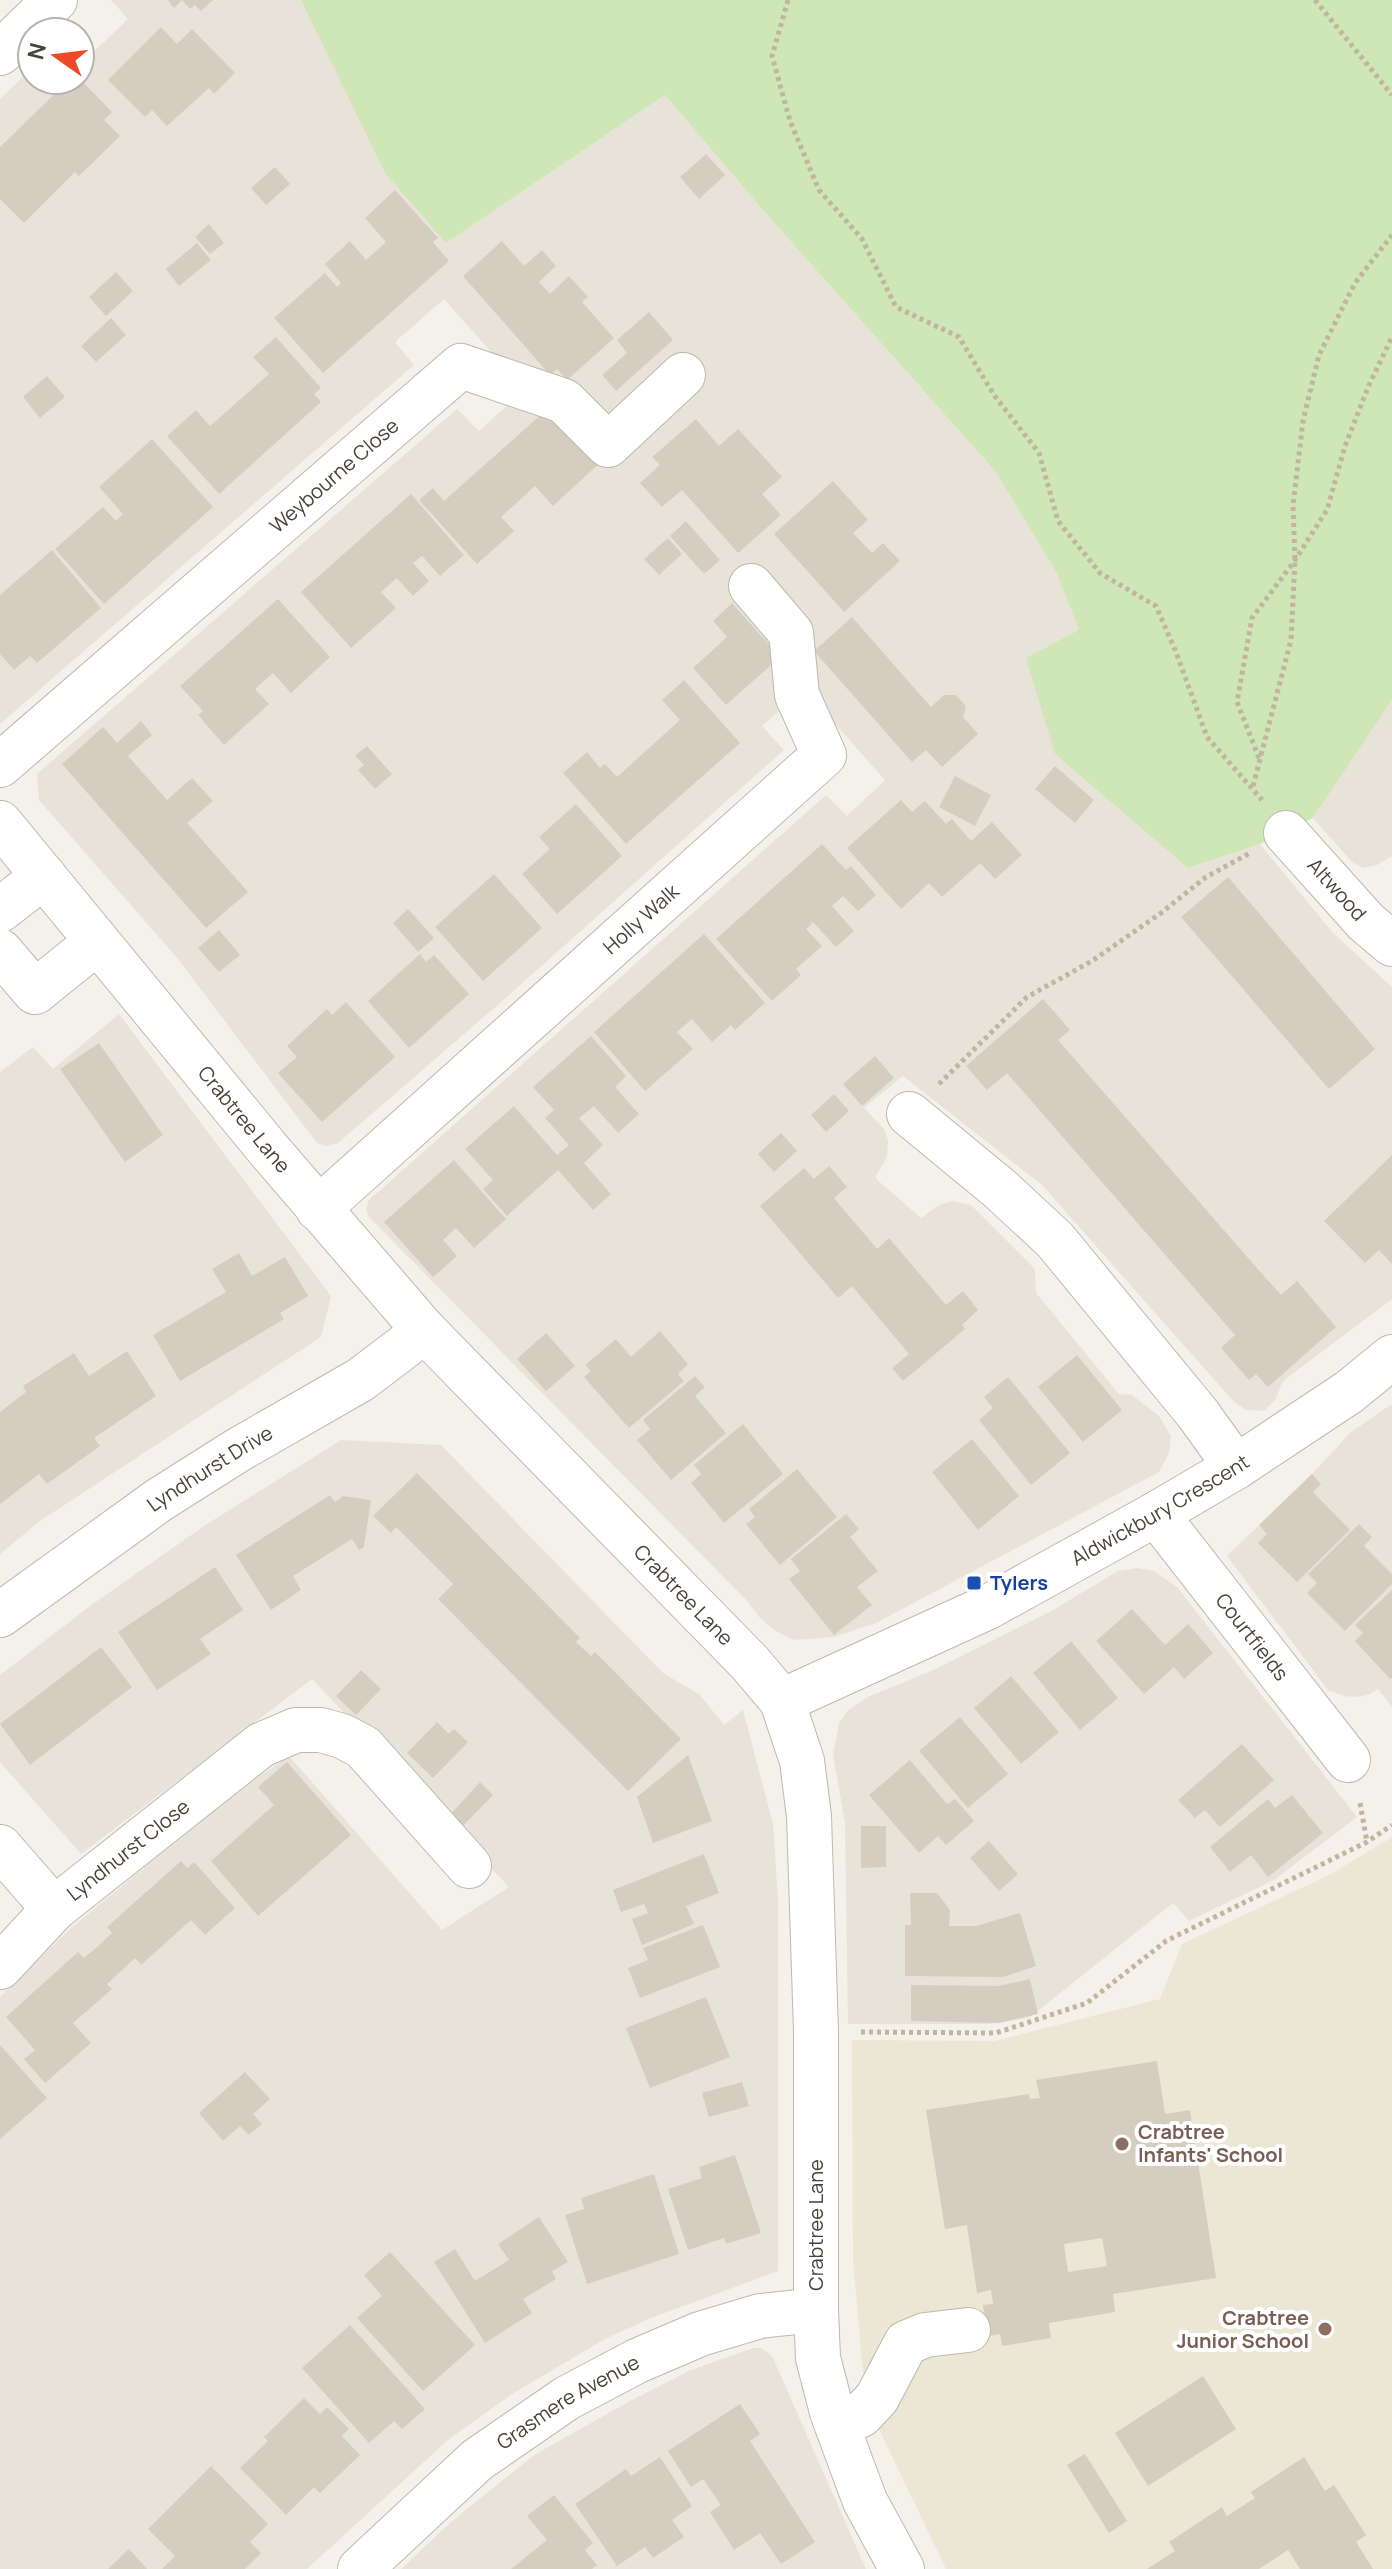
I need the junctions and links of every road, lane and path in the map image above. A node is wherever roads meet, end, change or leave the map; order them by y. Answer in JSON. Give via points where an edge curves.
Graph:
{"nodes":[{"id":1,"x":55,"y":0,"type":"edge"},
{"id":2,"x":788,"y":0,"type":"edge"},
{"id":3,"x":1315,"y":0,"type":"edge"},
{"id":4,"x":0,"y":53,"type":"edge"},
{"id":5,"x":1392,"y":95,"type":"edge"},
{"id":6,"x":1392,"y":235,"type":"edge"},
{"id":7,"x":1392,"y":337,"type":"edge"},
{"id":8,"x":683,"y":375,"type":"dead end"},
{"id":9,"x":1295,"y":560,"type":"junction"},
{"id":10,"x":751,"y":586,"type":"dead end"},
{"id":11,"x":1260,"y":761,"type":"junction"},
{"id":12,"x":0,"y":765,"type":"edge"},
{"id":13,"x":1252,"y":787,"type":"junction"},
{"id":14,"x":0,"y":823,"type":"edge"},
{"id":15,"x":1286,"y":833,"type":"junction"},
{"id":16,"x":44,"y":876,"type":"junction"},
{"id":17,"x":0,"y":910,"type":"edge"},
{"id":18,"x":97,"y":942,"type":"junction"},
{"id":19,"x":1392,"y":944,"type":"edge"},
{"id":20,"x":0,"y":951,"type":"edge"},
{"id":21,"x":909,"y":1114,"type":"joint"},
{"id":22,"x":318,"y":1209,"type":"junction"},
{"id":23,"x":423,"y":1329,"type":"junction"},
{"id":24,"x":1392,"y":1357,"type":"edge"},
{"id":25,"x":1236,"y":1467,"type":"junction"},
{"id":26,"x":1156,"y":1514,"type":"junction"},
{"id":27,"x":0,"y":1615,"type":"edge"},
{"id":28,"x":782,"y":1701,"type":"junction"},
{"id":29,"x":1348,"y":1760,"type":"dead end"},
{"id":30,"x":1392,"y":1825,"type":"edge"},
{"id":31,"x":0,"y":1847,"type":"edge"},
{"id":32,"x":469,"y":1866,"type":"dead end"},
{"id":33,"x":54,"y":1909,"type":"junction"},
{"id":34,"x":0,"y":1967,"type":"edge"},
{"id":35,"x":816,"y":2032,"type":"junction"},
{"id":36,"x":816,"y":2310,"type":"junction"},
{"id":37,"x":968,"y":2330,"type":"dead end"},
{"id":38,"x":837,"y":2425,"type":"junction"},
{"id":39,"x":360,"y":2569,"type":"edge"},
{"id":40,"x":902,"y":2569,"type":"edge"}],
"edges":[{"from":1,"to":4,"type":"street"},
{"from":2,"to":13,"type":"path","via":[[772,56],[790,121],[819,190],[862,239],[896,307],[959,337],[994,395],[1039,453],[1058,521],[1100,573],[1156,606],[1207,737]]},
{"from":3,"to":5,"type":"path"},
{"from":6,"to":9,"type":"path","via":[[1355,283],[1319,355],[1294,491]]},
{"from":7,"to":9,"type":"path","via":[[1345,446],[1327,510]]},
{"from":8,"to":12,"type":"street","name":"Weybourne Close","via":[[608,445],[564,401],[461,366]]},
{"from":9,"to":11,"type":"path","via":[[1291,640]]},
{"from":9,"to":11,"type":"path","via":[[1252,618],[1237,702]]},
{"from":10,"to":22,"type":"street","name":"Holly Walk","via":[[791,633],[797,695],[824,755]]},
{"from":11,"to":13,"type":"path"},
{"from":13,"to":15,"type":"path"},
{"from":14,"to":16,"type":"street","name":"Crabtree Lane"},
{"from":15,"to":19,"type":"street","name":"Altwood"},
{"from":15,"to":21,"type":"path","via":[[1206,877],[1092,961],[1027,997]]},
{"from":16,"to":17,"type":"street"},
{"from":16,"to":18,"type":"street","name":"Crabtree Lane"},
{"from":18,"to":20,"type":"street","via":[[35,992]]},
{"from":18,"to":22,"type":"street","name":"Crabtree Lane"},
{"from":21,"to":25,"type":"street","via":[[1055,1240]]},
{"from":22,"to":23,"type":"street","name":"Crabtree Lane"},
{"from":23,"to":27,"type":"street","name":"Lyndhurst Drive","via":[[360,1380],[159,1500]]},
{"from":23,"to":28,"type":"street","name":"Crabtree Lane"},
{"from":24,"to":25,"type":"street","name":"Aldwickbury Crescent"},
{"from":25,"to":26,"type":"street","name":"Aldwickbury Crescent"},
{"from":26,"to":28,"type":"street","name":"Aldwickbury Crescent","via":[[988,1607]]},
{"from":26,"to":29,"type":"street","name":"Courtfields"},
{"from":28,"to":35,"type":"street","name":"Crabtree Lane","via":[[802,1761],[809,1816]]},
{"from":30,"to":35,"type":"path","via":[[1166,1941],[1087,2003],[996,2033]]},
{"from":31,"to":33,"type":"street","name":"Lyndhurst Close"},
{"from":32,"to":33,"type":"street","name":"Lyndhurst Close","via":[[363,1747],[321,1730],[296,1730],[261,1745]]},
{"from":33,"to":34,"type":"street","name":"Lyndhurst Close"},
{"from":35,"to":36,"type":"street","name":"Crabtree Lane"},
{"from":36,"to":38,"type":"street","name":"Crabtree Lane","via":[[818,2358]]},
{"from":36,"to":39,"type":"street","name":"Grasmere Avenue","via":[[760,2316],[700,2334],[567,2398],[477,2460]]},
{"from":37,"to":38,"type":"street","via":[[906,2343],[877,2398],[861,2415]]},
{"from":38,"to":40,"type":"street","name":"Crabtree Lane","via":[[865,2501]]}]}
